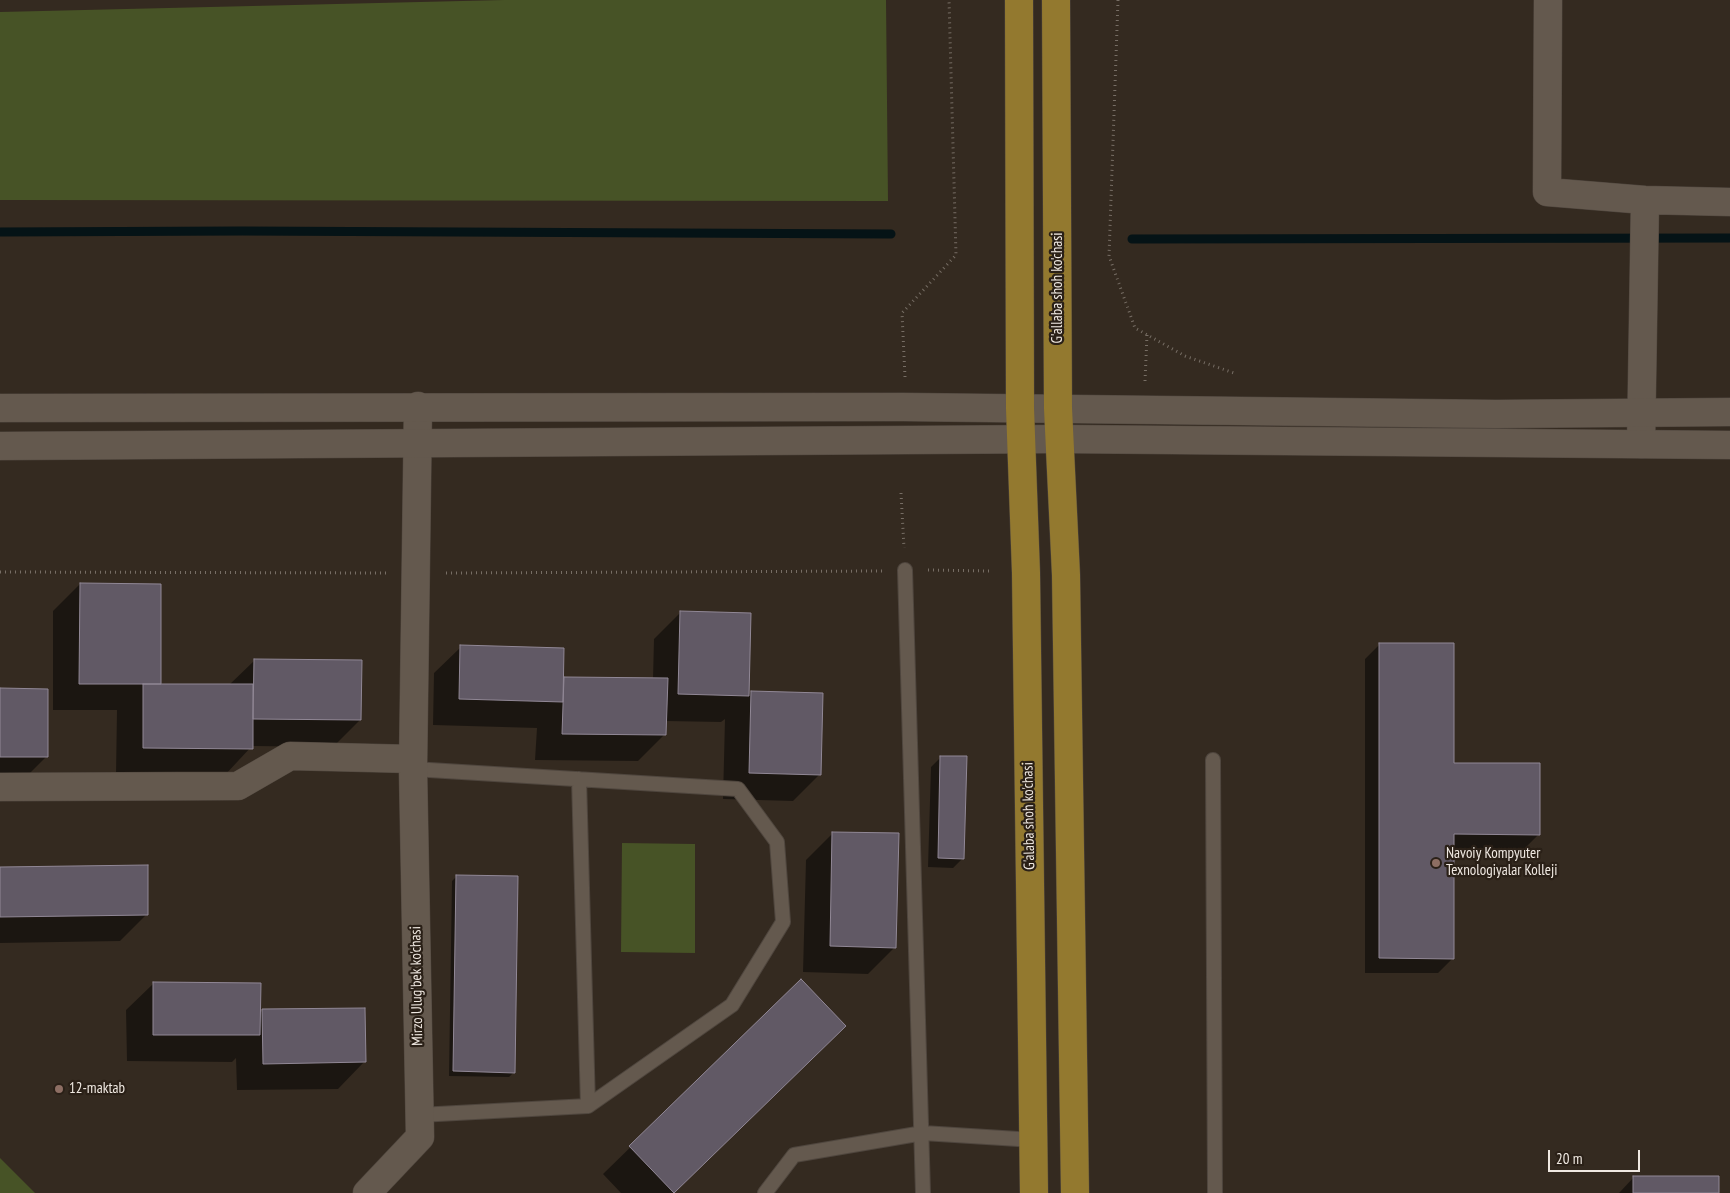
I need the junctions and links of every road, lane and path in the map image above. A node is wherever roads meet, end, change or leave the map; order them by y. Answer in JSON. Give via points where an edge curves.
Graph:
{"nodes":[{"id":1,"x":949,"y":0,"type":"edge"},
{"id":2,"x":1019,"y":0,"type":"edge"},
{"id":3,"x":1056,"y":0,"type":"edge"},
{"id":4,"x":1118,"y":0,"type":"edge"},
{"id":5,"x":1548,"y":0,"type":"edge"},
{"id":6,"x":1645,"y":200,"type":"junction"},
{"id":7,"x":1730,"y":202,"type":"edge"},
{"id":8,"x":1147,"y":335,"type":"junction"},
{"id":9,"x":1234,"y":373,"type":"dead end"},
{"id":10,"x":1144,"y":383,"type":"dead end"},
{"id":11,"x":905,"y":385,"type":"dead end"},
{"id":12,"x":418,"y":406,"type":"junction"},
{"id":13,"x":0,"y":408,"type":"edge"},
{"id":14,"x":1020,"y":408,"type":"junction"},
{"id":15,"x":1058,"y":408,"type":"junction"},
{"id":16,"x":1730,"y":412,"type":"edge"},
{"id":17,"x":1642,"y":413,"type":"junction"},
{"id":18,"x":1060,"y":439,"type":"junction"},
{"id":19,"x":1021,"y":440,"type":"junction"},
{"id":20,"x":418,"y":443,"type":"junction"},
{"id":21,"x":1641,"y":444,"type":"junction"},
{"id":22,"x":1730,"y":445,"type":"edge"},
{"id":23,"x":0,"y":446,"type":"edge"},
{"id":24,"x":901,"y":493,"type":"dead end"},
{"id":25,"x":905,"y":570,"type":"junction"},
{"id":26,"x":989,"y":571,"type":"dead end"},
{"id":27,"x":0,"y":572,"type":"edge"},
{"id":28,"x":416,"y":573,"type":"junction"},
{"id":29,"x":1212,"y":760,"type":"dead end"},
{"id":30,"x":413,"y":764,"type":"junction"},
{"id":31,"x":579,"y":778,"type":"junction"},
{"id":32,"x":0,"y":787,"type":"edge"},
{"id":33,"x":588,"y":1106,"type":"junction"},
{"id":34,"x":419,"y":1116,"type":"junction"},
{"id":35,"x":923,"y":1133,"type":"junction"},
{"id":36,"x":1034,"y":1140,"type":"junction"},
{"id":37,"x":367,"y":1193,"type":"edge"},
{"id":38,"x":765,"y":1193,"type":"edge"},
{"id":39,"x":923,"y":1193,"type":"edge"},
{"id":40,"x":1034,"y":1193,"type":"edge"},
{"id":41,"x":1075,"y":1193,"type":"edge"},
{"id":42,"x":1215,"y":1193,"type":"edge"}],
"edges":[{"from":1,"to":11,"type":"path","via":[[956,255],[902,313]]},
{"from":2,"to":14,"type":"main road"},
{"from":3,"to":15,"type":"main road","name":"G'allaba shoh ko'chasi"},
{"from":4,"to":8,"type":"path","via":[[1109,256],[1135,328]]},
{"from":5,"to":6,"type":"main road","via":[[1547,192]]},
{"from":6,"to":7,"type":"main road"},
{"from":6,"to":17,"type":"main road"},
{"from":8,"to":9,"type":"path","via":[[1185,356]]},
{"from":8,"to":10,"type":"path"},
{"from":12,"to":13,"type":"main road"},
{"from":12,"to":14,"type":"main road"},
{"from":12,"to":20,"type":"main road","name":"Mirzo Ulug'bek ko'chasi"},
{"from":14,"to":15,"type":"main road"},
{"from":14,"to":19,"type":"main road"},
{"from":15,"to":17,"type":"main road"},
{"from":15,"to":18,"type":"main road","name":"G'allaba shoh ko'chasi"},
{"from":16,"to":17,"type":"main road"},
{"from":17,"to":21,"type":"main road"},
{"from":18,"to":19,"type":"main road"},
{"from":18,"to":21,"type":"main road"},
{"from":18,"to":41,"type":"main road","name":"G'allaba shoh ko'chasi","via":[[1066,575]]},
{"from":19,"to":20,"type":"main road"},
{"from":19,"to":36,"type":"main road","name":"G'alaba shoh ko'chasi","via":[[1026,574]]},
{"from":20,"to":23,"type":"main road"},
{"from":20,"to":28,"type":"main road","name":"Mirzo Ulug'bek ko'chasi"},
{"from":21,"to":22,"type":"main road"},
{"from":24,"to":25,"type":"path"},
{"from":25,"to":26,"type":"path"},
{"from":25,"to":28,"type":"path"},
{"from":25,"to":35,"type":"lane"},
{"from":27,"to":28,"type":"path"},
{"from":28,"to":30,"type":"main road","name":"Mirzo Ulug'bek ko'chasi"},
{"from":29,"to":42,"type":"lane"},
{"from":30,"to":31,"type":"lane"},
{"from":30,"to":32,"type":"main road","via":[[290,756],[238,786]]},
{"from":30,"to":34,"type":"main road","name":"Mirzo Ulug'bek ko'chasi"},
{"from":31,"to":33,"type":"lane"},
{"from":31,"to":33,"type":"lane","via":[[738,789],[777,842],[783,922],[732,1005]]},
{"from":33,"to":34,"type":"lane"},
{"from":34,"to":37,"type":"main road","name":"Mirzo Ulug'bek ko'chasi","via":[[420,1137]]},
{"from":35,"to":36,"type":"lane"},
{"from":35,"to":38,"type":"lane","via":[[794,1155]]},
{"from":35,"to":39,"type":"lane"},
{"from":36,"to":40,"type":"main road","name":"G'alaba shoh ko'chasi"}]}
